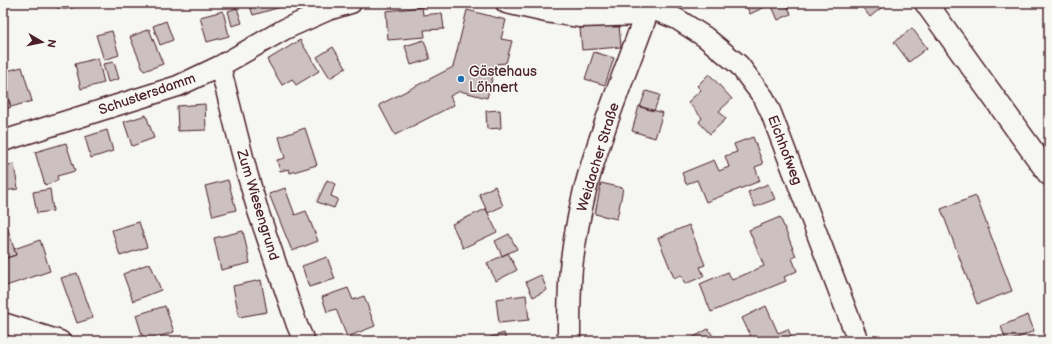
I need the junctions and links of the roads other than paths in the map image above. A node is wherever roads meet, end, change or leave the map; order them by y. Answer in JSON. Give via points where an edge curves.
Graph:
{"nodes":[{"id":1,"x":351,"y":3,"type":"edge"},
{"id":2,"x":506,"y":3,"type":"edge"},
{"id":3,"x":926,"y":3,"type":"edge"},
{"id":4,"x":649,"y":9,"type":"edge"},
{"id":5,"x":220,"y":66,"type":"junction"},
{"id":6,"x":3,"y":141,"type":"edge"},
{"id":7,"x":1049,"y":174,"type":"edge"},
{"id":8,"x":3,"y":323,"type":"edge"},
{"id":9,"x":60,"y":341,"type":"edge"},
{"id":10,"x":304,"y":341,"type":"edge"},
{"id":11,"x":569,"y":341,"type":"edge"},
{"id":12,"x":858,"y":341,"type":"edge"}],
"edges":[{"from":1,"to":5,"type":"street","name":"Schustersdamm","via":[[285,29]]},
{"from":2,"to":4,"type":"street","via":[[580,17]]},
{"from":3,"to":7,"type":"street"},
{"from":4,"to":11,"type":"street","name":"Weidacher Straße","via":[[600,138],[585,190],[572,267]]},
{"from":4,"to":12,"type":"street","name":"Eichhofweg","via":[[677,19],[705,37],[739,65],[764,98]]},
{"from":5,"to":6,"type":"street","name":"Schustersdamm","via":[[178,86]]},
{"from":5,"to":10,"type":"street","name":"Zum Wiesengrund","via":[[258,211]]},
{"from":8,"to":9,"type":"street"}]}
